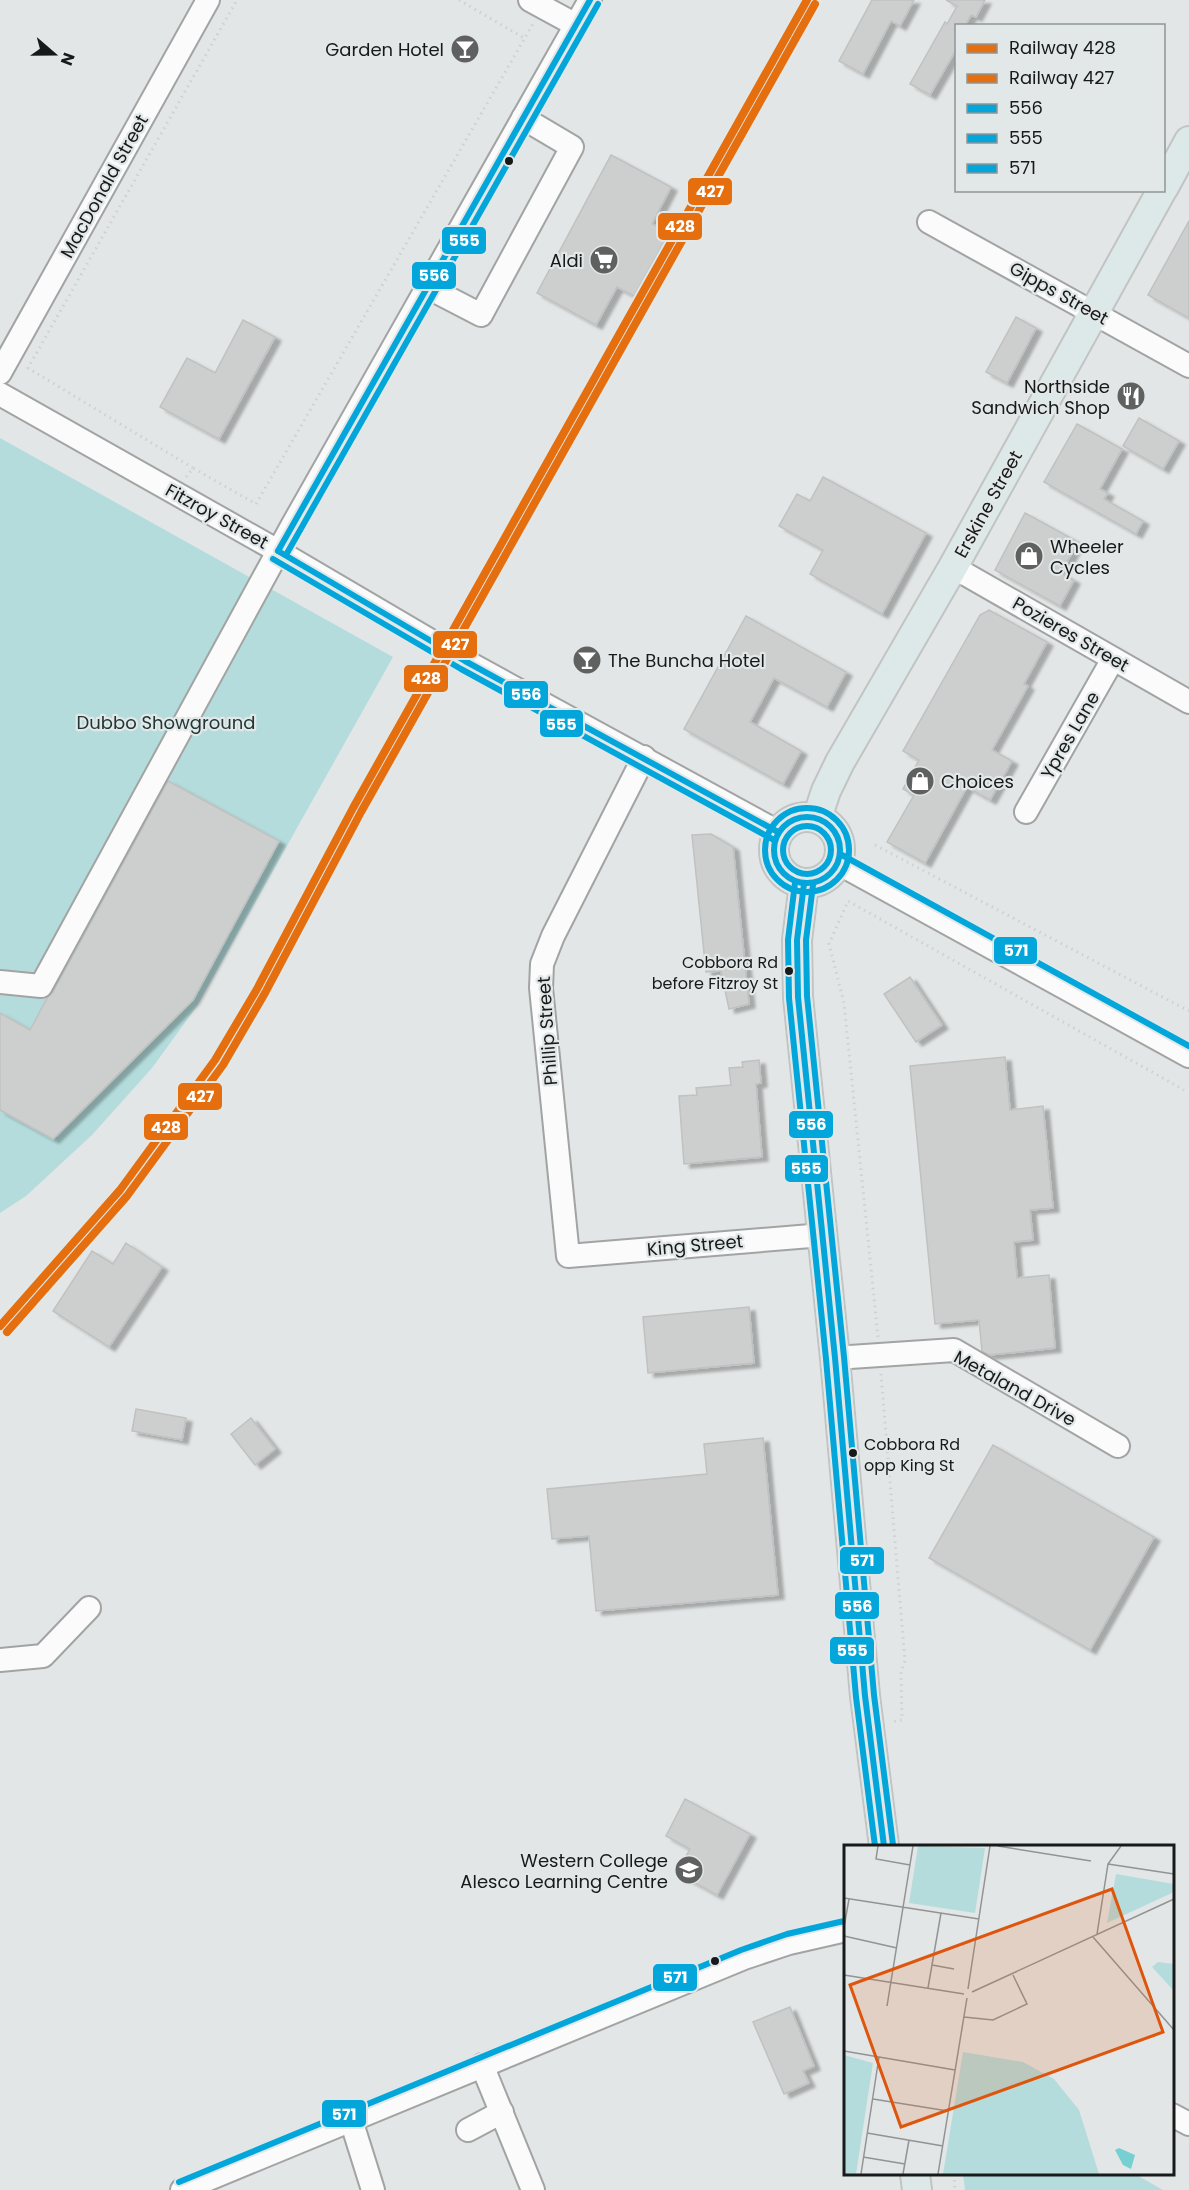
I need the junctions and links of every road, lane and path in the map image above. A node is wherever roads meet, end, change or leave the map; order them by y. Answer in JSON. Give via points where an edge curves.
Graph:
{"nodes":[{"id":1,"x":208,"y":0,"type":"edge"},
{"id":2,"x":237,"y":0,"type":"edge"},
{"id":3,"x":459,"y":0,"type":"edge"},
{"id":4,"x":530,"y":0,"type":"edge"},
{"id":5,"x":590,"y":0,"type":"edge"},
{"id":6,"x":576,"y":25,"type":"junction"},
{"id":7,"x":523,"y":118,"type":"junction"},
{"id":8,"x":1189,"y":141,"type":"edge"},
{"id":9,"x":1165,"y":185,"type":"edge"},
{"id":10,"x":1161,"y":192,"type":"edge"},
{"id":11,"x":929,"y":222,"type":"dead end"},
{"id":12,"x":427,"y":287,"type":"junction"},
{"id":13,"x":1094,"y":313,"type":"junction"},
{"id":14,"x":1189,"y":366,"type":"edge"},
{"id":15,"x":0,"y":373,"type":"edge"},
{"id":16,"x":0,"y":394,"type":"edge"},
{"id":17,"x":193,"y":468,"type":"junction"},
{"id":18,"x":176,"y":493,"type":"junction"},
{"id":19,"x":278,"y":551,"type":"junction"},
{"id":20,"x":953,"y":567,"type":"junction"},
{"id":21,"x":1113,"y":659,"type":"junction"},
{"id":22,"x":1189,"y":702,"type":"edge"},
{"id":23,"x":644,"y":757,"type":"junction"},
{"id":24,"x":1026,"y":812,"type":"dead end"},
{"id":25,"x":817,"y":818,"type":"junction"},
{"id":26,"x":778,"y":832,"type":"junction"},
{"id":27,"x":875,"y":845,"type":"dead end"},
{"id":28,"x":838,"y":863,"type":"junction"},
{"id":29,"x":804,"y":884,"type":"junction"},
{"id":30,"x":839,"y":919,"type":"dead end"},
{"id":31,"x":0,"y":981,"type":"edge"},
{"id":32,"x":1189,"y":1011,"type":"edge"},
{"id":33,"x":1189,"y":1056,"type":"edge"},
{"id":34,"x":1184,"y":1090,"type":"dead end"},
{"id":35,"x":823,"y":1235,"type":"junction"},
{"id":36,"x":568,"y":1256,"type":"joint"},
{"id":37,"x":835,"y":1358,"type":"junction"},
{"id":38,"x":1118,"y":1446,"type":"dead end"},
{"id":39,"x":89,"y":1608,"type":"dead end"},
{"id":40,"x":0,"y":1660,"type":"edge"},
{"id":41,"x":884,"y":1845,"type":"edge"},
{"id":42,"x":844,"y":1930,"type":"edge"},
{"id":43,"x":482,"y":2065,"type":"junction"},
{"id":44,"x":502,"y":2112,"type":"junction"},
{"id":45,"x":1174,"y":2116,"type":"edge"},
{"id":46,"x":351,"y":2120,"type":"junction"},
{"id":47,"x":1189,"y":2124,"type":"edge"},
{"id":48,"x":468,"y":2130,"type":"dead end"},
{"id":49,"x":915,"y":2175,"type":"edge"},
{"id":50,"x":954,"y":2175,"type":"edge"},
{"id":51,"x":182,"y":2190,"type":"edge"},
{"id":52,"x":373,"y":2190,"type":"edge"},
{"id":53,"x":533,"y":2190,"type":"edge"},
{"id":54,"x":917,"y":2190,"type":"edge"},
{"id":55,"x":955,"y":2190,"type":"edge"}],
"edges":[{"from":1,"to":15,"type":"street","name":"MacDonald Street"},
{"from":2,"to":17,"type":"path","via":[[28,368]]},
{"from":3,"to":17,"type":"path","via":[[524,38],[256,504]]},
{"from":4,"to":6,"type":"street"},
{"from":5,"to":6,"type":"street"},
{"from":6,"to":7,"type":"street"},
{"from":7,"to":12,"type":"street"},
{"from":7,"to":12,"type":"street","via":[[572,147],[481,315]]},
{"from":8,"to":9,"type":"main road","name":"Erskine Street"},
{"from":10,"to":13,"type":"main road","name":"Erskine Street"},
{"from":11,"to":13,"type":"street","name":"Gipps Street"},
{"from":12,"to":19,"type":"street"},
{"from":13,"to":14,"type":"street","name":"Gipps Street"},
{"from":13,"to":20,"type":"main road","name":"Erskine Street"},
{"from":16,"to":18,"type":"street","name":"Fitzroy Street"},
{"from":17,"to":18,"type":"path"},
{"from":18,"to":19,"type":"street","name":"Fitzroy Street"},
{"from":19,"to":23,"type":"street","name":"Fitzroy Street","via":[[465,661]]},
{"from":19,"to":31,"type":"street","via":[[41,986]]},
{"from":20,"to":21,"type":"street","name":"Pozieres Street"},
{"from":20,"to":25,"type":"main road","name":"Erskine Street","via":[[840,762]]},
{"from":21,"to":22,"type":"street","name":"Pozieres Street"},
{"from":21,"to":24,"type":"street","name":"Ypres Lane"},
{"from":23,"to":26,"type":"street","name":"Fitzroy Street"},
{"from":23,"to":36,"type":"street","name":"Phillip Street","via":[[542,964],[540,988]]},
{"from":25,"to":26,"type":"main road","via":[[795,819]]},
{"from":25,"to":28,"type":"main road","via":[[837,836]]},
{"from":26,"to":29,"type":"main road","via":[[774,843],[777,865],[784,874]]},
{"from":27,"to":32,"type":"path"},
{"from":28,"to":29,"type":"main road","via":[[824,879]]},
{"from":28,"to":33,"type":"street"},
{"from":29,"to":35,"type":"main road","via":[[797,939],[798,997]]},
{"from":30,"to":34,"type":"path","via":[[848,901]]},
{"from":35,"to":36,"type":"street","name":"King Street"},
{"from":35,"to":37,"type":"main road"},
{"from":37,"to":38,"type":"street","name":"Metaland Drive","via":[[954,1350]]},
{"from":37,"to":41,"type":"main road","via":[[865,1696]]},
{"from":39,"to":40,"type":"street","via":[[43,1656]]},
{"from":42,"to":43,"type":"street","via":[[744,1958]]},
{"from":43,"to":44,"type":"street"},
{"from":43,"to":46,"type":"street"},
{"from":44,"to":48,"type":"street"},
{"from":44,"to":53,"type":"street"},
{"from":45,"to":47,"type":"street"},
{"from":46,"to":51,"type":"street"},
{"from":46,"to":52,"type":"street"},
{"from":49,"to":54,"type":"main road"},
{"from":50,"to":55,"type":"path"}]}
